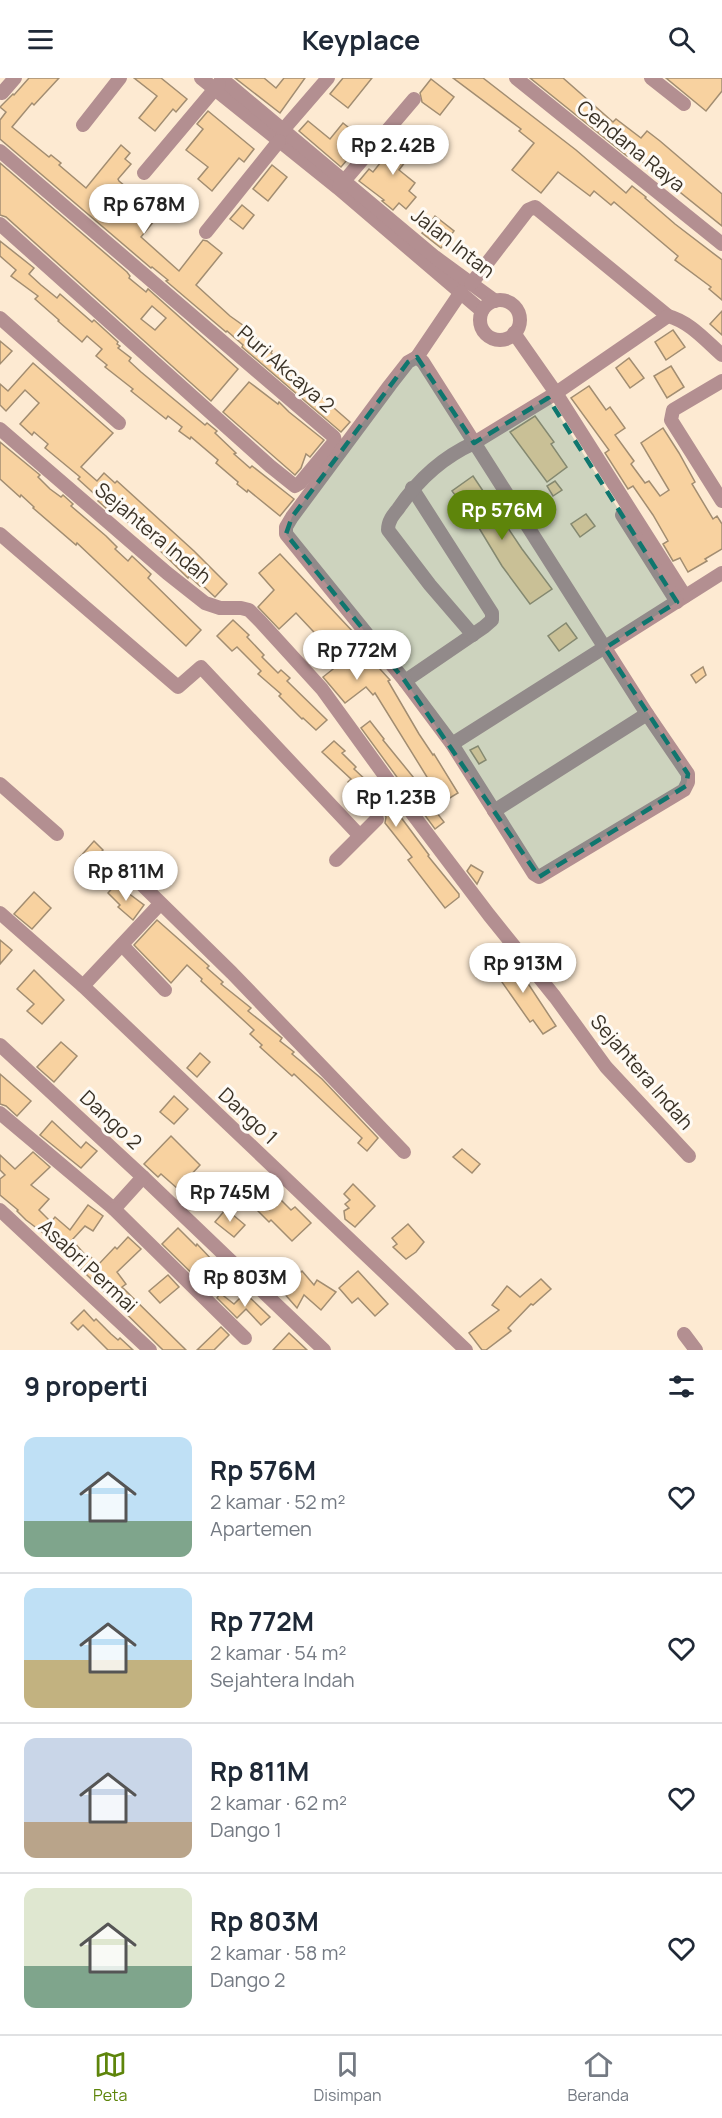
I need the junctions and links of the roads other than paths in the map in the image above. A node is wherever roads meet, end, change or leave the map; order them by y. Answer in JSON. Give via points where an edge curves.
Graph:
{"nodes":[{"id":1,"x":15,"y":78,"type":"edge"},
{"id":2,"x":120,"y":78,"type":"edge"},
{"id":3,"x":201,"y":78,"type":"edge"},
{"id":4,"x":328,"y":78,"type":"edge"},
{"id":5,"x":516,"y":78,"type":"edge"},
{"id":6,"x":651,"y":78,"type":"edge"},
{"id":7,"x":221,"y":81,"type":"edge"},
{"id":8,"x":2,"y":93,"type":"dead end"},
{"id":9,"x":414,"y":99,"type":"dead end"},
{"id":10,"x":681,"y":102,"type":"dead end"},
{"id":11,"x":83,"y":125,"type":"dead end"},
{"id":12,"x":281,"y":136,"type":"junction"},
{"id":13,"x":0,"y":151,"type":"edge"},
{"id":14,"x":144,"y":172,"type":"dead end"},
{"id":15,"x":341,"y":184,"type":"junction"},
{"id":16,"x":0,"y":224,"type":"edge"},
{"id":17,"x":206,"y":232,"type":"dead end"},
{"id":18,"x":722,"y":244,"type":"edge"},
{"id":19,"x":466,"y":288,"type":"junction"},
{"id":20,"x":495,"y":301,"type":"junction"},
{"id":21,"x":482,"y":311,"type":"junction"},
{"id":22,"x":668,"y":316,"type":"junction"},
{"id":23,"x":0,"y":318,"type":"edge"},
{"id":24,"x":511,"y":335,"type":"junction"},
{"id":25,"x":722,"y":355,"type":"edge"},
{"id":26,"x":417,"y":357,"type":"junction"},
{"id":27,"x":722,"y":381,"type":"edge"},
{"id":28,"x":552,"y":395,"type":"junction"},
{"id":29,"x":119,"y":423,"type":"dead end"},
{"id":30,"x":1,"y":432,"type":"edge"},
{"id":31,"x":474,"y":443,"type":"junction"},
{"id":32,"x":412,"y":488,"type":"junction"},
{"id":33,"x":722,"y":501,"type":"edge"},
{"id":34,"x":0,"y":534,"type":"edge"},
{"id":35,"x":722,"y":573,"type":"edge"},
{"id":36,"x":681,"y":599,"type":"junction"},
{"id":37,"x":472,"y":635,"type":"junction"},
{"id":38,"x":605,"y":648,"type":"junction"},
{"id":39,"x":405,"y":681,"type":"junction"},
{"id":40,"x":647,"y":714,"type":"junction"},
{"id":41,"x":452,"y":744,"type":"junction"},
{"id":42,"x":0,"y":784,"type":"edge"},
{"id":43,"x":494,"y":811,"type":"junction"},
{"id":44,"x":377,"y":819,"type":"dead end"},
{"id":45,"x":57,"y":834,"type":"dead end"},
{"id":46,"x":360,"y":836,"type":"junction"},
{"id":47,"x":336,"y":861,"type":"dead end"},
{"id":48,"x":130,"y":873,"type":"dead end"},
{"id":49,"x":160,"y":904,"type":"junction"},
{"id":50,"x":0,"y":913,"type":"edge"},
{"id":51,"x":122,"y":945,"type":"junction"},
{"id":52,"x":83,"y":986,"type":"junction"},
{"id":53,"x":165,"y":990,"type":"dead end"},
{"id":54,"x":0,"y":1045,"type":"edge"},
{"id":55,"x":0,"y":1113,"type":"edge"},
{"id":56,"x":404,"y":1152,"type":"dead end"},
{"id":57,"x":689,"y":1156,"type":"dead end"},
{"id":58,"x":143,"y":1177,"type":"junction"},
{"id":59,"x":114,"y":1209,"type":"junction"},
{"id":60,"x":0,"y":1210,"type":"edge"},
{"id":61,"x":684,"y":1334,"type":"dead end"},
{"id":62,"x":245,"y":1338,"type":"dead end"},
{"id":63,"x":150,"y":1350,"type":"edge"},
{"id":64,"x":324,"y":1350,"type":"edge"},
{"id":65,"x":466,"y":1350,"type":"edge"},
{"id":66,"x":696,"y":1350,"type":"edge"}],
"edges":[{"from":1,"to":8,"type":"street"},
{"from":2,"to":11,"type":"street"},
{"from":3,"to":7,"type":"street"},
{"from":4,"to":12,"type":"street"},
{"from":5,"to":18,"type":"street","name":"Cendana Raya"},
{"from":6,"to":10,"type":"street"},
{"from":7,"to":12,"type":"street"},
{"from":7,"to":14,"type":"street"},
{"from":9,"to":15,"type":"street"},
{"from":12,"to":15,"type":"street"},
{"from":12,"to":17,"type":"street"},
{"from":13,"to":16,"type":"street","name":"Puri Akcaya 2","via":[[335,441],[295,486]]},
{"from":15,"to":19,"type":"street"},
{"from":19,"to":20,"type":"street","name":"Jalan Intan"},
{"from":19,"to":21,"type":"street"},
{"from":19,"to":22,"type":"street","via":[[528,210],[535,207]]},
{"from":19,"to":26,"type":"street"},
{"from":20,"to":21,"type":"street"},
{"from":20,"to":24,"type":"street","via":[[505,300],[516,308],[520,321]]},
{"from":21,"to":24,"type":"street","via":[[480,323],[486,334],[498,339]]},
{"from":22,"to":25,"type":"street","via":[[687,324]]},
{"from":22,"to":28,"type":"street"},
{"from":23,"to":29,"type":"street"},
{"from":24,"to":28,"type":"street"},
{"from":26,"to":31,"type":"street"},
{"from":26,"to":39,"type":"street","via":[[408,362],[390,385],[286,527],[286,534]]},
{"from":27,"to":33,"type":"street","via":[[673,410],[671,420]]},
{"from":28,"to":31,"type":"street"},
{"from":28,"to":36,"type":"street"},
{"from":30,"to":57,"type":"street","name":"Sejahtera Indah","via":[[205,603],[249,610],[260,621],[322,689],[606,1067]]},
{"from":31,"to":32,"type":"street","via":[[461,448]]},
{"from":31,"to":38,"type":"street"},
{"from":32,"to":37,"type":"street","via":[[492,614],[492,620]]},
{"from":32,"to":37,"type":"street","via":[[388,530]]},
{"from":34,"to":46,"type":"street","via":[[178,687],[201,667]]},
{"from":35,"to":36,"type":"street"},
{"from":36,"to":38,"type":"street"},
{"from":37,"to":39,"type":"street"},
{"from":38,"to":40,"type":"street"},
{"from":38,"to":41,"type":"street"},
{"from":39,"to":41,"type":"street"},
{"from":40,"to":43,"type":"street"},
{"from":40,"to":43,"type":"street","via":[[688,774],[684,790],[538,877]]},
{"from":41,"to":43,"type":"street"},
{"from":42,"to":45,"type":"street"},
{"from":44,"to":46,"type":"street"},
{"from":46,"to":47,"type":"street"},
{"from":48,"to":49,"type":"street"},
{"from":49,"to":51,"type":"street"},
{"from":49,"to":56,"type":"street","via":[[232,972]]},
{"from":50,"to":52,"type":"street","name":"Dango 1"},
{"from":51,"to":52,"type":"street"},
{"from":51,"to":53,"type":"street"},
{"from":52,"to":65,"type":"street","name":"Dango 1"},
{"from":54,"to":58,"type":"street","name":"Dango 2"},
{"from":55,"to":59,"type":"street"},
{"from":58,"to":59,"type":"street"},
{"from":58,"to":64,"type":"street","name":"Dango 2"},
{"from":59,"to":62,"type":"street"},
{"from":60,"to":63,"type":"street","name":"Asabri Permai"},
{"from":61,"to":66,"type":"street"}]}
